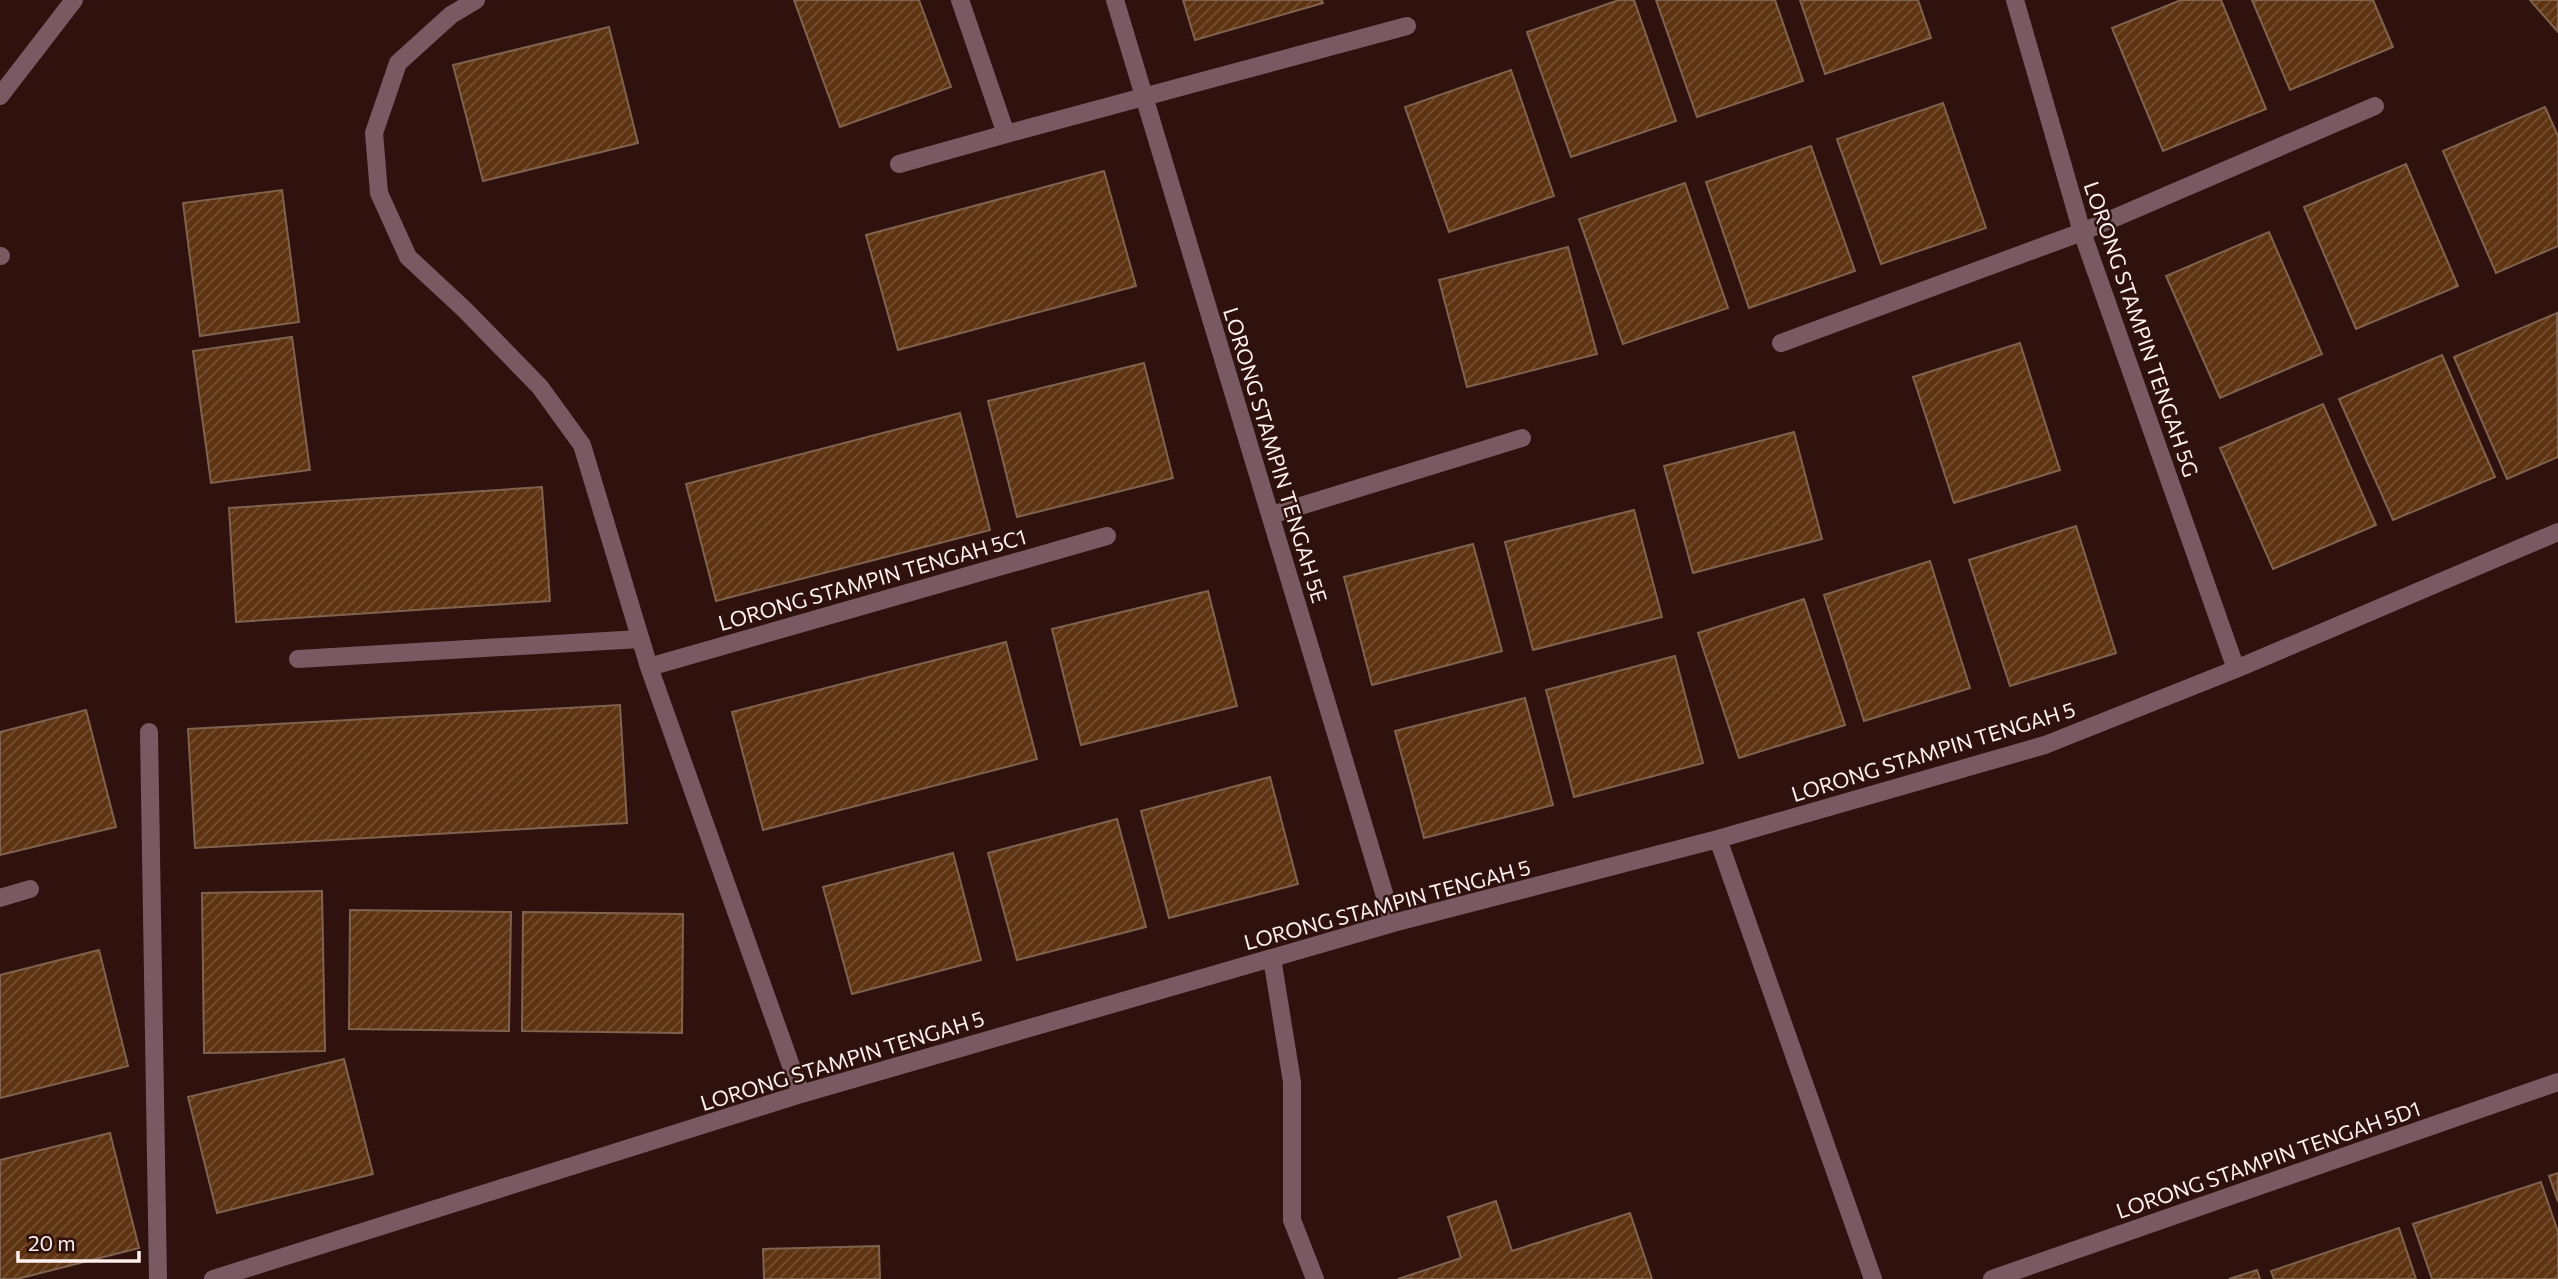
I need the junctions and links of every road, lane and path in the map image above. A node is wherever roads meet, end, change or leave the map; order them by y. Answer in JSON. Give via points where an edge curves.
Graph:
{"nodes":[{"id":1,"x":74,"y":0,"type":"edge"},
{"id":2,"x":476,"y":0,"type":"edge"},
{"id":3,"x":960,"y":0,"type":"edge"},
{"id":4,"x":1115,"y":0,"type":"edge"},
{"id":5,"x":2015,"y":0,"type":"edge"},
{"id":6,"x":1408,"y":26,"type":"dead end"},
{"id":7,"x":0,"y":96,"type":"edge"},
{"id":8,"x":1146,"y":98,"type":"junction"},
{"id":9,"x":2375,"y":106,"type":"dead end"},
{"id":10,"x":1006,"y":134,"type":"junction"},
{"id":11,"x":899,"y":164,"type":"dead end"},
{"id":12,"x":2082,"y":232,"type":"junction"},
{"id":13,"x":1781,"y":342,"type":"dead end"},
{"id":14,"x":1522,"y":438,"type":"dead end"},
{"id":15,"x":1271,"y":515,"type":"junction"},
{"id":16,"x":2558,"y":532,"type":"edge"},
{"id":17,"x":1107,"y":536,"type":"dead end"},
{"id":18,"x":640,"y":639,"type":"junction"},
{"id":19,"x":298,"y":659,"type":"dead end"},
{"id":20,"x":649,"y":667,"type":"junction"},
{"id":21,"x":2236,"y":670,"type":"junction"},
{"id":22,"x":149,"y":732,"type":"dead end"},
{"id":23,"x":1718,"y":839,"type":"junction"},
{"id":24,"x":30,"y":889,"type":"dead end"},
{"id":25,"x":0,"y":898,"type":"edge"},
{"id":26,"x":1393,"y":923,"type":"junction"},
{"id":27,"x":1272,"y":958,"type":"junction"},
{"id":28,"x":2558,"y":1082,"type":"edge"},
{"id":29,"x":801,"y":1094,"type":"junction"},
{"id":30,"x":158,"y":1279,"type":"edge"},
{"id":31,"x":213,"y":1279,"type":"edge"},
{"id":32,"x":1315,"y":1279,"type":"edge"},
{"id":33,"x":1873,"y":1279,"type":"edge"},
{"id":34,"x":1992,"y":1279,"type":"edge"}],
"edges":[{"from":1,"to":7,"type":"street"},
{"from":2,"to":18,"type":"street","via":[[451,15],[397,63],[374,133],[379,193],[408,257],[540,387],[582,445]]},
{"from":3,"to":10,"type":"street"},
{"from":4,"to":8,"type":"street","name":"LORONG STAMPIN TENGAH 5E"},
{"from":5,"to":12,"type":"street","name":"LORONG STAMPIN TENGAH 5G"},
{"from":6,"to":8,"type":"street"},
{"from":8,"to":10,"type":"street"},
{"from":8,"to":15,"type":"street","name":"LORONG STAMPIN TENGAH 5E"},
{"from":9,"to":12,"type":"street"},
{"from":10,"to":11,"type":"street"},
{"from":12,"to":13,"type":"street"},
{"from":12,"to":21,"type":"street","name":"LORONG STAMPIN TENGAH 5G"},
{"from":14,"to":15,"type":"street"},
{"from":15,"to":26,"type":"street","name":"LORONG STAMPIN TENGAH 5E"},
{"from":16,"to":21,"type":"street","name":"LORONG STAMPIN TENGAH 5"},
{"from":17,"to":20,"type":"street","name":"LORONG STAMPIN TENGAH 5C1"},
{"from":18,"to":19,"type":"street"},
{"from":18,"to":20,"type":"street"},
{"from":20,"to":29,"type":"street"},
{"from":21,"to":23,"type":"street","name":"LORONG STAMPIN TENGAH 5","via":[[2045,745]]},
{"from":22,"to":30,"type":"street"},
{"from":23,"to":26,"type":"street","name":"LORONG STAMPIN TENGAH 5"},
{"from":23,"to":33,"type":"street"},
{"from":24,"to":25,"type":"street"},
{"from":26,"to":27,"type":"street","name":"LORONG STAMPIN TENGAH 5"},
{"from":27,"to":29,"type":"street","name":"LORONG STAMPIN TENGAH 5"},
{"from":27,"to":32,"type":"street","via":[[1292,1082],[1292,1220]]},
{"from":28,"to":34,"type":"street","name":"LORONG STAMPIN TENGAH 5D1"},
{"from":29,"to":31,"type":"street","name":"LORONG STAMPIN TENGAH 5"}]}
